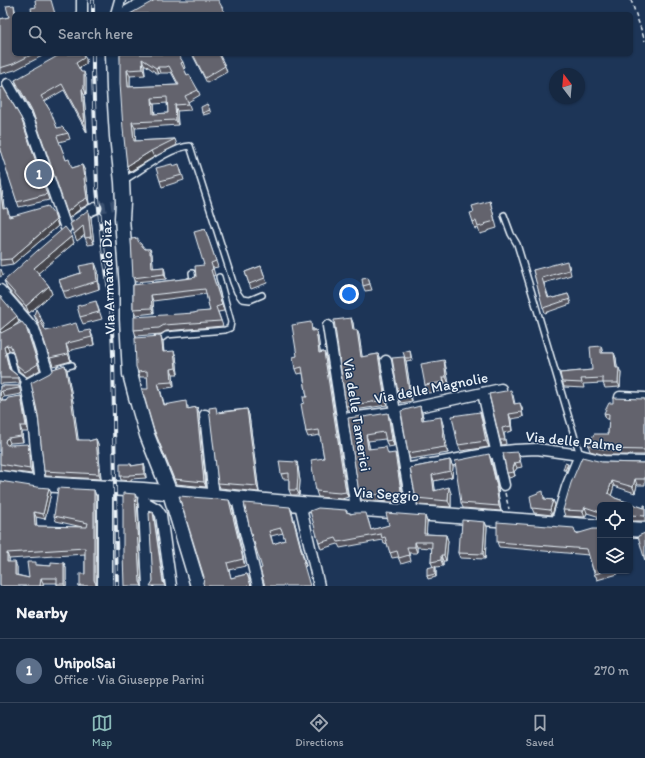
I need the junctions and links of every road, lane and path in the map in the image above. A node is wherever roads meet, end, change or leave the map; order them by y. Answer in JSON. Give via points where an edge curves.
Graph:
{"nodes":[{"id":1,"x":82,"y":0,"type":"edge"},
{"id":2,"x":120,"y":0,"type":"edge"},
{"id":3,"x":150,"y":0,"type":"edge"},
{"id":4,"x":631,"y":0,"type":"edge"},
{"id":5,"x":82,"y":12,"type":"edge"},
{"id":6,"x":117,"y":12,"type":"edge"},
{"id":7,"x":129,"y":12,"type":"edge"},
{"id":8,"x":645,"y":41,"type":"edge"},
{"id":9,"x":113,"y":56,"type":"edge"},
{"id":10,"x":8,"y":84,"type":"edge"},
{"id":11,"x":122,"y":182,"type":"junction"},
{"id":12,"x":96,"y":208,"type":"tunnel mouth"},
{"id":13,"x":504,"y":215,"type":"dead end"},
{"id":14,"x":192,"y":274,"type":"dead end"},
{"id":15,"x":219,"y":277,"type":"dead end"},
{"id":16,"x":185,"y":281,"type":"edge"},
{"id":17,"x":0,"y":290,"type":"edge"},
{"id":18,"x":262,"y":295,"type":"dead end"},
{"id":19,"x":328,"y":326,"type":"dead end"},
{"id":20,"x":148,"y":339,"type":"edge"},
{"id":21,"x":10,"y":354,"type":"dead end"},
{"id":22,"x":386,"y":361,"type":"dead end"},
{"id":23,"x":72,"y":365,"type":"dead end"},
{"id":24,"x":47,"y":370,"type":"junction"},
{"id":25,"x":501,"y":390,"type":"edge"},
{"id":26,"x":24,"y":391,"type":"junction"},
{"id":27,"x":483,"y":393,"type":"junction"},
{"id":28,"x":620,"y":396,"type":"dead end"},
{"id":29,"x":645,"y":398,"type":"edge"},
{"id":30,"x":395,"y":412,"type":"junction"},
{"id":31,"x":205,"y":415,"type":"dead end"},
{"id":32,"x":343,"y":419,"type":"junction"},
{"id":33,"x":496,"y":452,"type":"junction"},
{"id":34,"x":580,"y":455,"type":"junction"},
{"id":35,"x":645,"y":462,"type":"edge"},
{"id":36,"x":405,"y":469,"type":"junction"},
{"id":37,"x":0,"y":478,"type":"edge"},
{"id":38,"x":40,"y":484,"type":"junction"},
{"id":39,"x":504,"y":485,"type":"joint"},
{"id":40,"x":105,"y":488,"type":"junction"},
{"id":41,"x":170,"y":493,"type":"junction"},
{"id":42,"x":143,"y":495,"type":"junction"},
{"id":43,"x":214,"y":497,"type":"junction"},
{"id":44,"x":237,"y":499,"type":"junction"},
{"id":45,"x":300,"y":504,"type":"junction"},
{"id":46,"x":356,"y":508,"type":"junction"},
{"id":47,"x":413,"y":513,"type":"junction"},
{"id":48,"x":512,"y":520,"type":"junction"},
{"id":49,"x":556,"y":524,"type":"junction"},
{"id":50,"x":597,"y":526,"type":"edge"},
{"id":51,"x":633,"y":529,"type":"edge"},
{"id":52,"x":645,"y":530,"type":"edge"},
{"id":53,"x":105,"y":586,"type":"edge"},
{"id":54,"x":148,"y":586,"type":"edge"},
{"id":55,"x":171,"y":586,"type":"edge"},
{"id":56,"x":198,"y":586,"type":"edge"},
{"id":57,"x":258,"y":586,"type":"edge"},
{"id":58,"x":319,"y":586,"type":"edge"}],
"edges":[{"from":1,"to":5,"type":"street"},
{"from":2,"to":6,"type":"street"},
{"from":3,"to":7,"type":"street"},
{"from":4,"to":8,"type":"path"},
{"from":9,"to":11,"type":"street","name":"Via Armando Diaz","via":[[116,128]]},
{"from":10,"to":12,"type":"street","via":[[29,120],[63,230]]},
{"from":11,"to":18,"type":"lane","via":[[164,155],[190,146],[232,282],[242,299],[250,300]]},
{"from":11,"to":41,"type":"street","name":"Via Armando Diaz","via":[[119,204],[130,287],[130,374],[148,435]]},
{"from":13,"to":34,"type":"lane","via":[[517,244]]},
{"from":14,"to":16,"type":"lane","via":[[193,280]]},
{"from":15,"to":20,"type":"lane","via":[[231,322],[230,328]]},
{"from":17,"to":24,"type":"street","via":[[34,329]]},
{"from":19,"to":32,"type":"street","name":"Via delle Tamerici"},
{"from":21,"to":26,"type":"lane","via":[[15,373],[23,379]]},
{"from":22,"to":30,"type":"street"},
{"from":23,"to":24,"type":"lane"},
{"from":24,"to":26,"type":"street","via":[[48,373]]},
{"from":25,"to":27,"type":"street","name":"Via delle Magnolie"},
{"from":26,"to":38,"type":"street","via":[[33,421],[32,445]]},
{"from":27,"to":30,"type":"street","name":"Via delle Magnolie"},
{"from":27,"to":33,"type":"street"},
{"from":28,"to":29,"type":"street"},
{"from":30,"to":32,"type":"street","name":"Via delle Magnolie"},
{"from":30,"to":36,"type":"street"},
{"from":31,"to":43,"type":"street"},
{"from":32,"to":46,"type":"street","name":"Via delle Tamerici"},
{"from":33,"to":34,"type":"street","name":"Via delle Palme","via":[[537,449]]},
{"from":33,"to":36,"type":"street","name":"Via delle Palme"},
{"from":33,"to":39,"type":"street"},
{"from":34,"to":35,"type":"street","name":"Via delle Palme","via":[[604,461]]},
{"from":34,"to":49,"type":"street"},
{"from":36,"to":47,"type":"street"},
{"from":37,"to":38,"type":"street","name":"Via Seggio"},
{"from":38,"to":40,"type":"street","name":"Via Seggio"},
{"from":39,"to":48,"type":"path"},
{"from":40,"to":42,"type":"street","name":"Via Seggio"},
{"from":40,"to":53,"type":"street"},
{"from":41,"to":42,"type":"street","name":"Via Seggio"},
{"from":41,"to":43,"type":"street","name":"Via Seggio"},
{"from":41,"to":56,"type":"street","name":"Via Armando Diaz"},
{"from":42,"to":54,"type":"street"},
{"from":42,"to":55,"type":"street","via":[[161,515]]},
{"from":43,"to":44,"type":"street","name":"Via Seggio"},
{"from":44,"to":45,"type":"street","name":"Via Seggio"},
{"from":44,"to":57,"type":"street"},
{"from":45,"to":46,"type":"street","name":"Via Seggio"},
{"from":45,"to":58,"type":"street"},
{"from":46,"to":47,"type":"street","name":"Via Seggio"},
{"from":47,"to":48,"type":"street","name":"Via Seggio"},
{"from":48,"to":49,"type":"street","name":"Via Seggio"},
{"from":49,"to":50,"type":"street","name":"Via Seggio"},
{"from":51,"to":52,"type":"street"}]}
